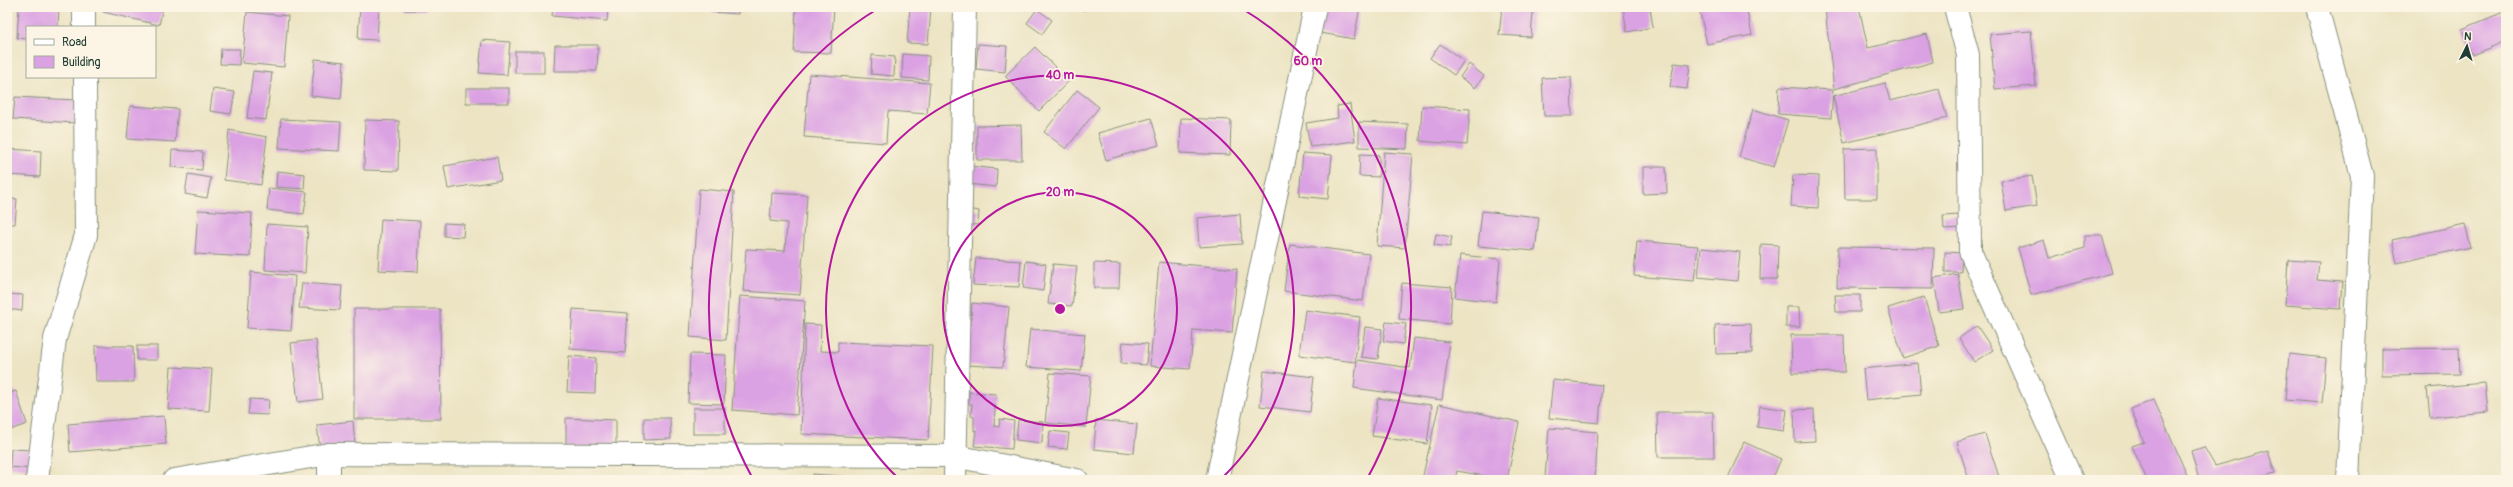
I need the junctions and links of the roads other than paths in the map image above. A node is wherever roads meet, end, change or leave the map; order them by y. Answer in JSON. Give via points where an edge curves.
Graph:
{"nodes":[{"id":1,"x":84,"y":7,"type":"edge"},
{"id":2,"x":965,"y":7,"type":"edge"},
{"id":3,"x":1315,"y":7,"type":"edge"},
{"id":4,"x":1955,"y":7,"type":"edge"},
{"id":5,"x":2317,"y":7,"type":"edge"},
{"id":6,"x":84,"y":26,"type":"edge"},
{"id":7,"x":85,"y":78,"type":"edge"},
{"id":8,"x":329,"y":454,"type":"junction"},
{"id":9,"x":954,"y":456,"type":"junction"},
{"id":10,"x":37,"y":480,"type":"edge"},
{"id":11,"x":174,"y":480,"type":"edge"},
{"id":12,"x":329,"y":480,"type":"edge"},
{"id":13,"x":955,"y":480,"type":"edge"},
{"id":14,"x":1077,"y":480,"type":"edge"},
{"id":15,"x":1218,"y":480,"type":"edge"},
{"id":16,"x":2072,"y":480,"type":"edge"},
{"id":17,"x":2348,"y":480,"type":"edge"}],
"edges":[{"from":1,"to":6,"type":"street"},
{"from":2,"to":9,"type":"street"},
{"from":3,"to":15,"type":"street"},
{"from":4,"to":16,"type":"street","via":[[1968,55],[1970,251]]},
{"from":5,"to":17,"type":"street","via":[[2362,176]]},
{"from":7,"to":10,"type":"street","via":[[86,235],[55,339]]},
{"from":8,"to":9,"type":"street"},
{"from":8,"to":11,"type":"street"},
{"from":8,"to":12,"type":"street"},
{"from":9,"to":13,"type":"street"},
{"from":9,"to":14,"type":"street"}]}
